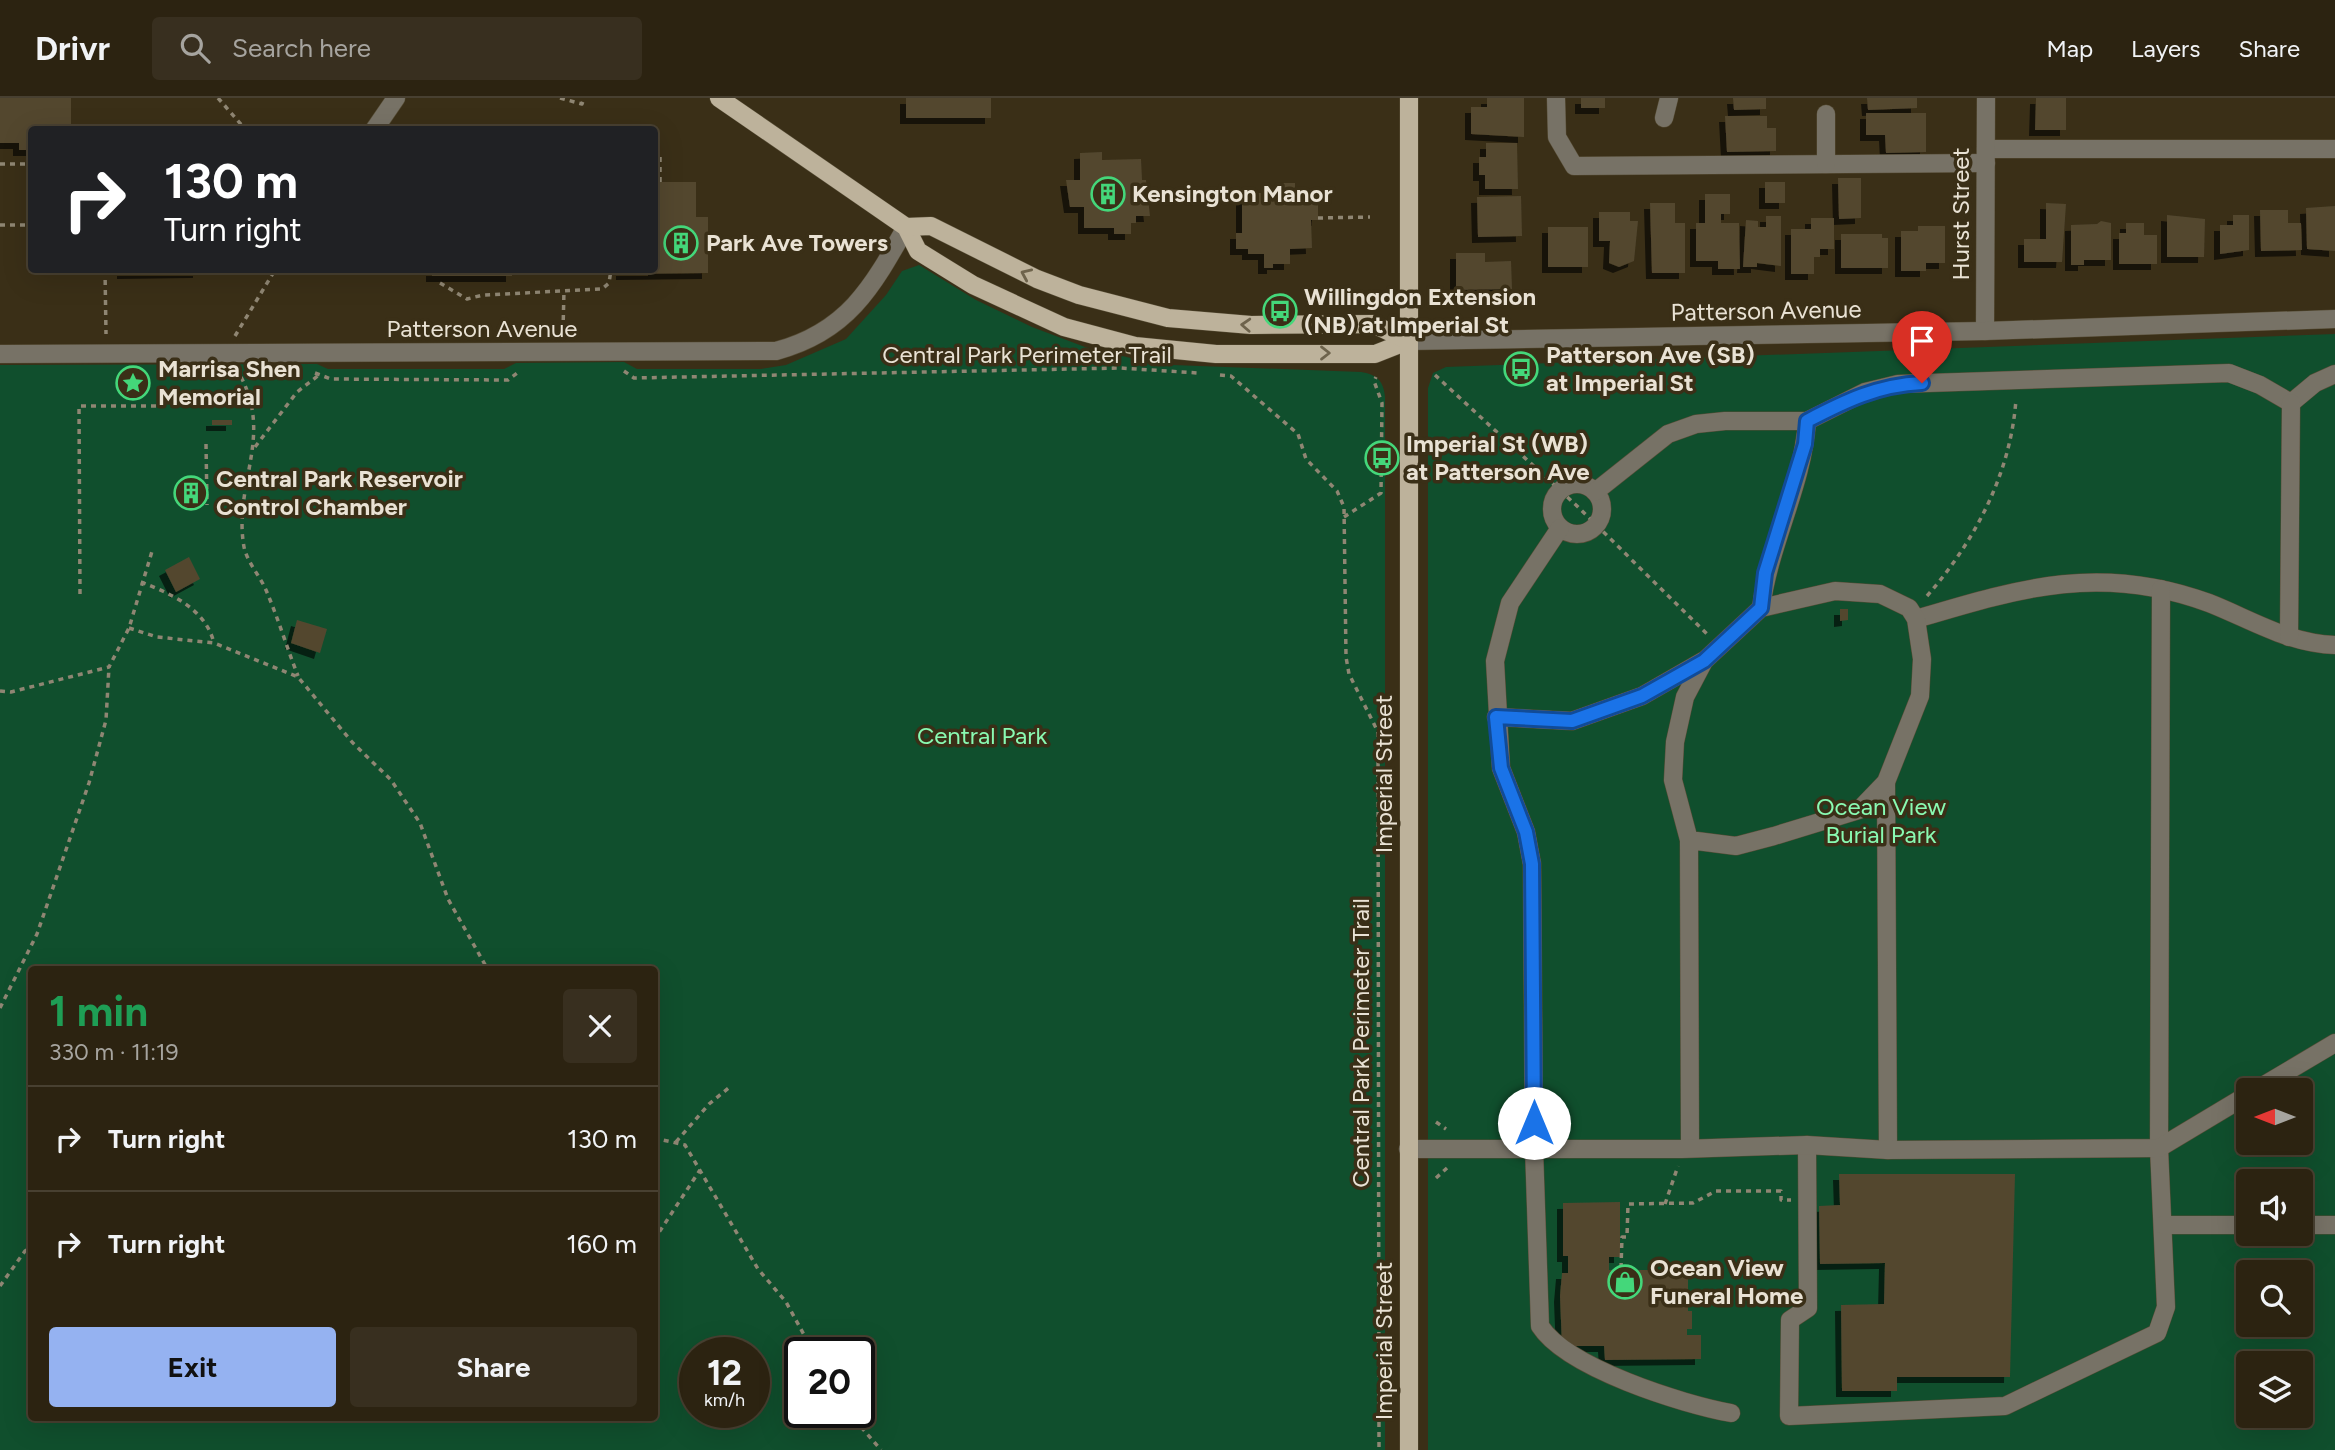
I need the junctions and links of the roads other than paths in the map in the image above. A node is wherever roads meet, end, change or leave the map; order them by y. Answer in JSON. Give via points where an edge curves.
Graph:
{"nodes":[{"id":1,"x":396,"y":98,"type":"edge"},
{"id":2,"x":719,"y":98,"type":"edge"},
{"id":3,"x":1409,"y":98,"type":"edge"},
{"id":4,"x":1556,"y":98,"type":"edge"},
{"id":5,"x":1669,"y":98,"type":"edge"},
{"id":6,"x":1986,"y":98,"type":"edge"},
{"id":7,"x":1826,"y":114,"type":"dead end"},
{"id":8,"x":1664,"y":118,"type":"dead end"},
{"id":9,"x":377,"y":126,"type":"edge"},
{"id":10,"x":2335,"y":149,"type":"edge"},
{"id":11,"x":1986,"y":156,"type":"junction"},
{"id":12,"x":1826,"y":164,"type":"junction"},
{"id":13,"x":906,"y":227,"type":"junction"},
{"id":14,"x":2335,"y":319,"type":"edge"},
{"id":15,"x":1985,"y":331,"type":"junction"},
{"id":16,"x":1408,"y":341,"type":"junction"},
{"id":17,"x":0,"y":354,"type":"edge"},
{"id":18,"x":2335,"y":374,"type":"edge"},
{"id":19,"x":2291,"y":402,"type":"junction"},
{"id":20,"x":1807,"y":421,"type":"junction"},
{"id":21,"x":1595,"y":492,"type":"junction"},
{"id":22,"x":1560,"y":528,"type":"junction"},
{"id":23,"x":2161,"y":589,"type":"junction"},
{"id":24,"x":1761,"y":608,"type":"junction"},
{"id":25,"x":1914,"y":616,"type":"junction"},
{"id":26,"x":2289,"y":637,"type":"junction"},
{"id":27,"x":2335,"y":645,"type":"edge"},
{"id":28,"x":1704,"y":661,"type":"junction"},
{"id":29,"x":1496,"y":717,"type":"junction"},
{"id":30,"x":1886,"y":782,"type":"junction"},
{"id":31,"x":1689,"y":841,"type":"junction"},
{"id":32,"x":2335,"y":1043,"type":"edge"},
{"id":33,"x":2276,"y":1078,"type":"edge"},
{"id":34,"x":2236,"y":1102,"type":"edge"},
{"id":35,"x":1807,"y":1145,"type":"junction"},
{"id":36,"x":1534,"y":1148,"type":"junction"},
{"id":37,"x":2159,"y":1148,"type":"junction"},
{"id":38,"x":1408,"y":1149,"type":"junction"},
{"id":39,"x":1686,"y":1149,"type":"junction"},
{"id":40,"x":1888,"y":1150,"type":"junction"},
{"id":41,"x":2163,"y":1225,"type":"junction"},
{"id":42,"x":2236,"y":1225,"type":"edge"},
{"id":43,"x":2313,"y":1225,"type":"edge"},
{"id":44,"x":2335,"y":1225,"type":"edge"},
{"id":45,"x":1731,"y":1413,"type":"dead end"},
{"id":46,"x":1409,"y":1450,"type":"edge"}],
"edges":[{"from":1,"to":9,"type":"street"},
{"from":2,"to":13,"type":"main road"},
{"from":3,"to":16,"type":"main road","name":"Imperial Street"},
{"from":4,"to":12,"type":"street","via":[[1557,137],[1574,166]]},
{"from":5,"to":8,"type":"street"},
{"from":6,"to":11,"type":"street","name":"Hurst Street"},
{"from":7,"to":12,"type":"street"},
{"from":10,"to":11,"type":"street"},
{"from":11,"to":12,"type":"street"},
{"from":11,"to":15,"type":"street","name":"Hurst Street"},
{"from":16,"to":13,"type":"main road","one_way":true,"via":[[1373,324],[1251,325],[1168,318],[1037,279],[931,226]]},
{"from":13,"to":16,"type":"main road","one_way":true,"via":[[918,251],[973,285],[1064,327],[1135,346],[1216,354],[1375,354]]},
{"from":13,"to":17,"type":"street","name":"Patterson Avenue","via":[[856,307],[825,333],[776,351]]},
{"from":14,"to":15,"type":"street","name":"Patterson Avenue"},
{"from":15,"to":16,"type":"street","name":"Patterson Avenue"},
{"from":16,"to":38,"type":"main road","name":"Imperial Street"},
{"from":18,"to":19,"type":"street"},
{"from":19,"to":20,"type":"street","via":[[2229,373],[1898,384],[1865,392]]},
{"from":19,"to":26,"type":"street"},
{"from":20,"to":21,"type":"street","via":[[1696,424],[1668,435]]},
{"from":20,"to":24,"type":"street","via":[[1805,444],[1765,573]]},
{"from":21,"to":22,"type":"street","via":[[1602,512],[1596,525],[1575,535]]},
{"from":21,"to":22,"type":"street","via":[[1581,484],[1559,491],[1552,514]]},
{"from":22,"to":29,"type":"street","via":[[1510,603],[1495,662]]},
{"from":23,"to":25,"type":"street","via":[[2099,581],[2046,584]]},
{"from":23,"to":26,"type":"street"},
{"from":23,"to":37,"type":"street"},
{"from":24,"to":25,"type":"street","via":[[1835,591],[1880,594],[1909,608]]},
{"from":24,"to":28,"type":"street"},
{"from":25,"to":30,"type":"street","via":[[1922,659],[1920,696]]},
{"from":26,"to":27,"type":"street"},
{"from":28,"to":29,"type":"street","via":[[1642,696],[1572,721]]},
{"from":28,"to":31,"type":"street","via":[[1685,697],[1675,742],[1673,780]]},
{"from":29,"to":36,"type":"street","via":[[1501,768],[1526,832],[1532,864]]},
{"from":30,"to":31,"type":"street","via":[[1859,810],[1774,836],[1736,846]]},
{"from":30,"to":40,"type":"street"},
{"from":31,"to":39,"type":"street"},
{"from":32,"to":33,"type":"street"},
{"from":34,"to":37,"type":"street"},
{"from":35,"to":39,"type":"street"},
{"from":35,"to":40,"type":"street"},
{"from":35,"to":41,"type":"street","via":[[1808,1308],[1790,1320],[1789,1416],[2005,1406],[2157,1333],[2166,1307]]},
{"from":36,"to":38,"type":"street"},
{"from":36,"to":39,"type":"street"},
{"from":36,"to":45,"type":"street","via":[[1540,1326],[1550,1341],[1644,1388],[1693,1406]]},
{"from":37,"to":40,"type":"street"},
{"from":37,"to":41,"type":"street"},
{"from":38,"to":46,"type":"main road","name":"Imperial Street"},
{"from":41,"to":42,"type":"street"},
{"from":43,"to":44,"type":"street"}]}
